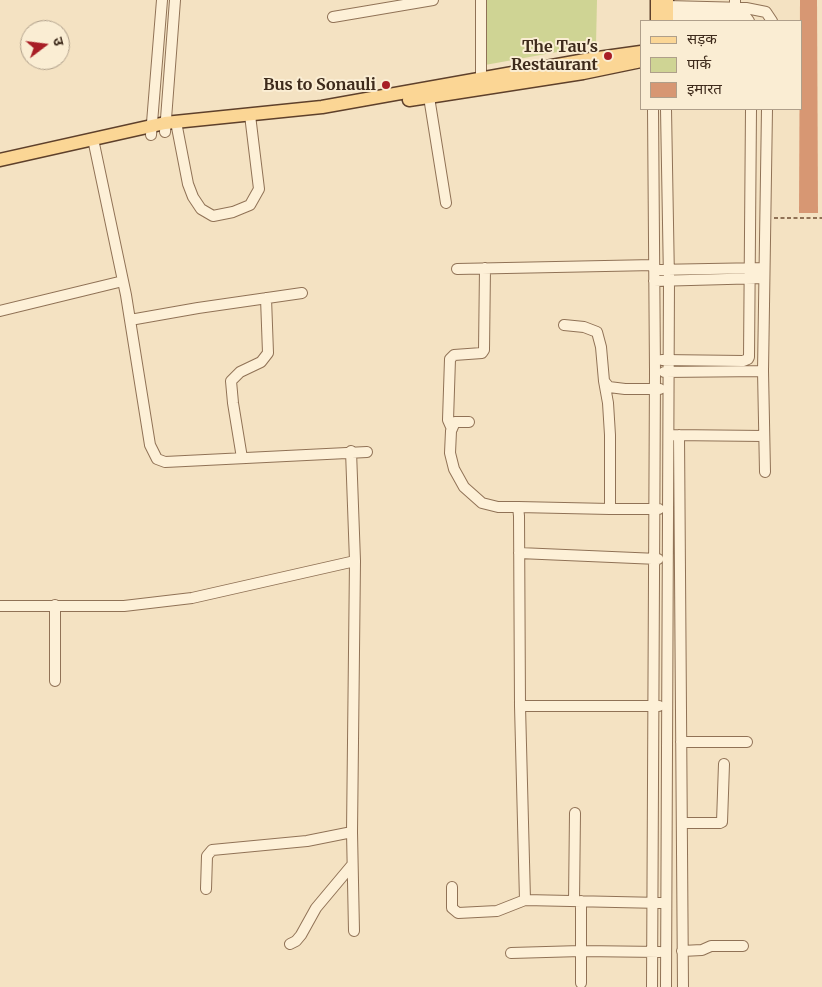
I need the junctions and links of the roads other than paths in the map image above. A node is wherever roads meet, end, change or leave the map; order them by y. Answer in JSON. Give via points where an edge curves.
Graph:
{"nodes":[{"id":1,"x":162,"y":0,"type":"edge"},
{"id":2,"x":175,"y":0,"type":"edge"},
{"id":3,"x":433,"y":0,"type":"edge"},
{"id":4,"x":481,"y":0,"type":"edge"},
{"id":5,"x":385,"y":4,"type":"edge"},
{"id":6,"x":735,"y":8,"type":"edge"},
{"id":7,"x":664,"y":11,"type":"edge"},
{"id":8,"x":747,"y":12,"type":"edge"},
{"id":9,"x":333,"y":17,"type":"dead end"},
{"id":10,"x":771,"y":20,"type":"edge"},
{"id":11,"x":640,"y":52,"type":"edge"},
{"id":12,"x":640,"y":61,"type":"edge"},
{"id":13,"x":481,"y":84,"type":"junction"},
{"id":14,"x":428,"y":97,"type":"junction"},
{"id":15,"x":653,"y":110,"type":"edge"},
{"id":16,"x":666,"y":110,"type":"edge"},
{"id":17,"x":751,"y":110,"type":"edge"},
{"id":18,"x":767,"y":110,"type":"edge"},
{"id":19,"x":250,"y":118,"type":"junction"},
{"id":20,"x":171,"y":127,"type":"junction"},
{"id":21,"x":151,"y":131,"type":"junction"},
{"id":22,"x":94,"y":143,"type":"junction"},
{"id":23,"x":0,"y":160,"type":"edge"},
{"id":24,"x":0,"y":168,"type":"edge"},
{"id":25,"x":446,"y":203,"type":"dead end"},
{"id":26,"x":485,"y":268,"type":"junction"},
{"id":27,"x":457,"y":269,"type":"dead end"},
{"id":28,"x":654,"y":272,"type":"junction"},
{"id":29,"x":764,"y":273,"type":"junction"},
{"id":30,"x":749,"y":274,"type":"junction"},
{"id":31,"x":669,"y":275,"type":"junction"},
{"id":32,"x":123,"y":281,"type":"junction"},
{"id":33,"x":302,"y":293,"type":"dead end"},
{"id":34,"x":266,"y":298,"type":"junction"},
{"id":35,"x":0,"y":311,"type":"edge"},
{"id":36,"x":130,"y":320,"type":"junction"},
{"id":37,"x":564,"y":325,"type":"dead end"},
{"id":38,"x":654,"y":360,"type":"junction"},
{"id":39,"x":669,"y":360,"type":"junction"},
{"id":40,"x":763,"y":371,"type":"junction"},
{"id":41,"x":654,"y":372,"type":"junction"},
{"id":42,"x":669,"y":372,"type":"junction"},
{"id":43,"x":604,"y":381,"type":"junction"},
{"id":44,"x":654,"y":389,"type":"junction"},
{"id":45,"x":668,"y":389,"type":"junction"},
{"id":46,"x":469,"y":422,"type":"dead end"},
{"id":47,"x":452,"y":429,"type":"junction"},
{"id":48,"x":674,"y":435,"type":"junction"},
{"id":49,"x":764,"y":436,"type":"junction"},
{"id":50,"x":351,"y":451,"type":"junction"},
{"id":51,"x":366,"y":452,"type":"dead end"},
{"id":52,"x":242,"y":458,"type":"junction"},
{"id":53,"x":765,"y":472,"type":"dead end"},
{"id":54,"x":518,"y":507,"type":"junction"},
{"id":55,"x":610,"y":508,"type":"junction"},
{"id":56,"x":654,"y":509,"type":"junction"},
{"id":57,"x":668,"y":509,"type":"junction"},
{"id":58,"x":520,"y":553,"type":"junction"},
{"id":59,"x":653,"y":558,"type":"junction"},
{"id":60,"x":668,"y":559,"type":"junction"},
{"id":61,"x":355,"y":561,"type":"junction"},
{"id":62,"x":55,"y":605,"type":"junction"},
{"id":63,"x":0,"y":606,"type":"edge"},
{"id":64,"x":55,"y":681,"type":"dead end"},
{"id":65,"x":520,"y":706,"type":"junction"},
{"id":66,"x":654,"y":706,"type":"junction"},
{"id":67,"x":668,"y":706,"type":"junction"},
{"id":68,"x":681,"y":742,"type":"junction"},
{"id":69,"x":747,"y":742,"type":"dead end"},
{"id":70,"x":724,"y":764,"type":"dead end"},
{"id":71,"x":575,"y":813,"type":"dead end"},
{"id":72,"x":682,"y":823,"type":"junction"},
{"id":73,"x":654,"y":828,"type":"junction"},
{"id":74,"x":667,"y":828,"type":"junction"},
{"id":75,"x":352,"y":832,"type":"junction"},
{"id":76,"x":352,"y":866,"type":"junction"},
{"id":77,"x":452,"y":887,"type":"dead end"},
{"id":78,"x":206,"y":889,"type":"dead end"},
{"id":79,"x":525,"y":900,"type":"junction"},
{"id":80,"x":578,"y":901,"type":"junction"},
{"id":81,"x":654,"y":903,"type":"junction"},
{"id":82,"x":667,"y":903,"type":"junction"},
{"id":83,"x":354,"y":931,"type":"dead end"},
{"id":84,"x":290,"y":944,"type":"dead end"},
{"id":85,"x":743,"y":946,"type":"dead end"},
{"id":86,"x":682,"y":950,"type":"junction"},
{"id":87,"x":582,"y":951,"type":"junction"},
{"id":88,"x":654,"y":952,"type":"junction"},
{"id":89,"x":666,"y":952,"type":"junction"},
{"id":90,"x":511,"y":953,"type":"dead end"},
{"id":91,"x":581,"y":983,"type":"dead end"},
{"id":92,"x":652,"y":987,"type":"edge"},
{"id":93,"x":666,"y":987,"type":"edge"},
{"id":94,"x":683,"y":987,"type":"edge"}],
"edges":[{"from":1,"to":21,"type":"street"},
{"from":2,"to":20,"type":"street"},
{"from":3,"to":5,"type":"street"},
{"from":4,"to":13,"type":"street"},
{"from":5,"to":9,"type":"street"},
{"from":6,"to":7,"type":"street"},
{"from":6,"to":8,"type":"street"},
{"from":8,"to":10,"type":"street","via":[[766,12]]},
{"from":11,"to":13,"type":"main road","via":[[591,59]]},
{"from":12,"to":13,"type":"main road","via":[[583,73]]},
{"from":13,"to":14,"type":"main road"},
{"from":13,"to":19,"type":"main road"},
{"from":14,"to":19,"type":"main road","via":[[307,116]]},
{"from":14,"to":25,"type":"street"},
{"from":15,"to":28,"type":"street"},
{"from":16,"to":31,"type":"street"},
{"from":17,"to":30,"type":"street"},
{"from":18,"to":29,"type":"street"},
{"from":19,"to":20,"type":"main road"},
{"from":19,"to":20,"type":"street","via":[[259,189],[250,205],[213,216],[201,209],[193,197]]},
{"from":20,"to":21,"type":"main road"},
{"from":21,"to":22,"type":"main road"},
{"from":22,"to":23,"type":"main road"},
{"from":22,"to":24,"type":"main road"},
{"from":22,"to":32,"type":"street"},
{"from":26,"to":27,"type":"street"},
{"from":26,"to":28,"type":"street"},
{"from":26,"to":47,"type":"street","via":[[484,350],[482,353],[454,355],[450,359],[448,420]]},
{"from":28,"to":31,"type":"street"},
{"from":28,"to":38,"type":"street"},
{"from":29,"to":30,"type":"street"},
{"from":29,"to":40,"type":"street"},
{"from":30,"to":31,"type":"street"},
{"from":30,"to":39,"type":"street","via":[[748,359]]},
{"from":31,"to":39,"type":"street"},
{"from":32,"to":35,"type":"street"},
{"from":32,"to":36,"type":"street"},
{"from":33,"to":34,"type":"street"},
{"from":34,"to":36,"type":"street"},
{"from":34,"to":52,"type":"street","via":[[268,352],[261,362],[240,372],[231,381]]},
{"from":36,"to":52,"type":"street","via":[[150,444],[157,459],[165,462]]},
{"from":37,"to":43,"type":"street","via":[[597,332]]},
{"from":38,"to":39,"type":"street"},
{"from":38,"to":41,"type":"street"},
{"from":39,"to":42,"type":"street"},
{"from":40,"to":42,"type":"street"},
{"from":40,"to":49,"type":"street"},
{"from":41,"to":42,"type":"street"},
{"from":41,"to":44,"type":"street"},
{"from":42,"to":45,"type":"street"},
{"from":43,"to":44,"type":"street","via":[[614,388]]},
{"from":43,"to":55,"type":"street","via":[[610,435]]},
{"from":44,"to":45,"type":"street"},
{"from":44,"to":56,"type":"street"},
{"from":45,"to":48,"type":"street"},
{"from":46,"to":47,"type":"street","via":[[455,422]]},
{"from":47,"to":54,"type":"street","via":[[450,453],[464,487],[482,503]]},
{"from":48,"to":49,"type":"street"},
{"from":48,"to":57,"type":"street"},
{"from":48,"to":68,"type":"street"},
{"from":49,"to":53,"type":"street"},
{"from":50,"to":51,"type":"street"},
{"from":50,"to":52,"type":"street"},
{"from":50,"to":61,"type":"street"},
{"from":54,"to":55,"type":"street"},
{"from":54,"to":58,"type":"street"},
{"from":55,"to":56,"type":"street"},
{"from":56,"to":57,"type":"street"},
{"from":56,"to":59,"type":"street"},
{"from":57,"to":60,"type":"street"},
{"from":58,"to":59,"type":"street"},
{"from":58,"to":65,"type":"street"},
{"from":59,"to":60,"type":"street"},
{"from":59,"to":66,"type":"street"},
{"from":60,"to":67,"type":"street"},
{"from":61,"to":62,"type":"street","via":[[192,598],[124,606]]},
{"from":61,"to":75,"type":"street"},
{"from":62,"to":63,"type":"street"},
{"from":62,"to":64,"type":"street"},
{"from":65,"to":66,"type":"street"},
{"from":65,"to":79,"type":"street"},
{"from":66,"to":67,"type":"street"},
{"from":66,"to":73,"type":"street"},
{"from":67,"to":74,"type":"street"},
{"from":68,"to":69,"type":"street"},
{"from":68,"to":72,"type":"street"},
{"from":70,"to":72,"type":"street","via":[[722,822]]},
{"from":71,"to":80,"type":"street"},
{"from":72,"to":86,"type":"street"},
{"from":73,"to":74,"type":"street"},
{"from":73,"to":81,"type":"street"},
{"from":74,"to":82,"type":"street"},
{"from":75,"to":76,"type":"street"},
{"from":75,"to":78,"type":"street","via":[[307,841],[212,850],[207,856]]},
{"from":76,"to":83,"type":"street"},
{"from":76,"to":84,"type":"street","via":[[316,908],[301,935]]},
{"from":77,"to":79,"type":"street","via":[[452,908],[458,913],[497,911]]},
{"from":79,"to":80,"type":"street"},
{"from":80,"to":81,"type":"street"},
{"from":80,"to":87,"type":"street"},
{"from":81,"to":82,"type":"street"},
{"from":81,"to":88,"type":"street"},
{"from":82,"to":89,"type":"street"},
{"from":85,"to":86,"type":"street"},
{"from":86,"to":94,"type":"street"},
{"from":87,"to":88,"type":"street"},
{"from":87,"to":90,"type":"street"},
{"from":87,"to":91,"type":"street"},
{"from":88,"to":89,"type":"street"},
{"from":88,"to":92,"type":"street"},
{"from":89,"to":93,"type":"street"}]}
